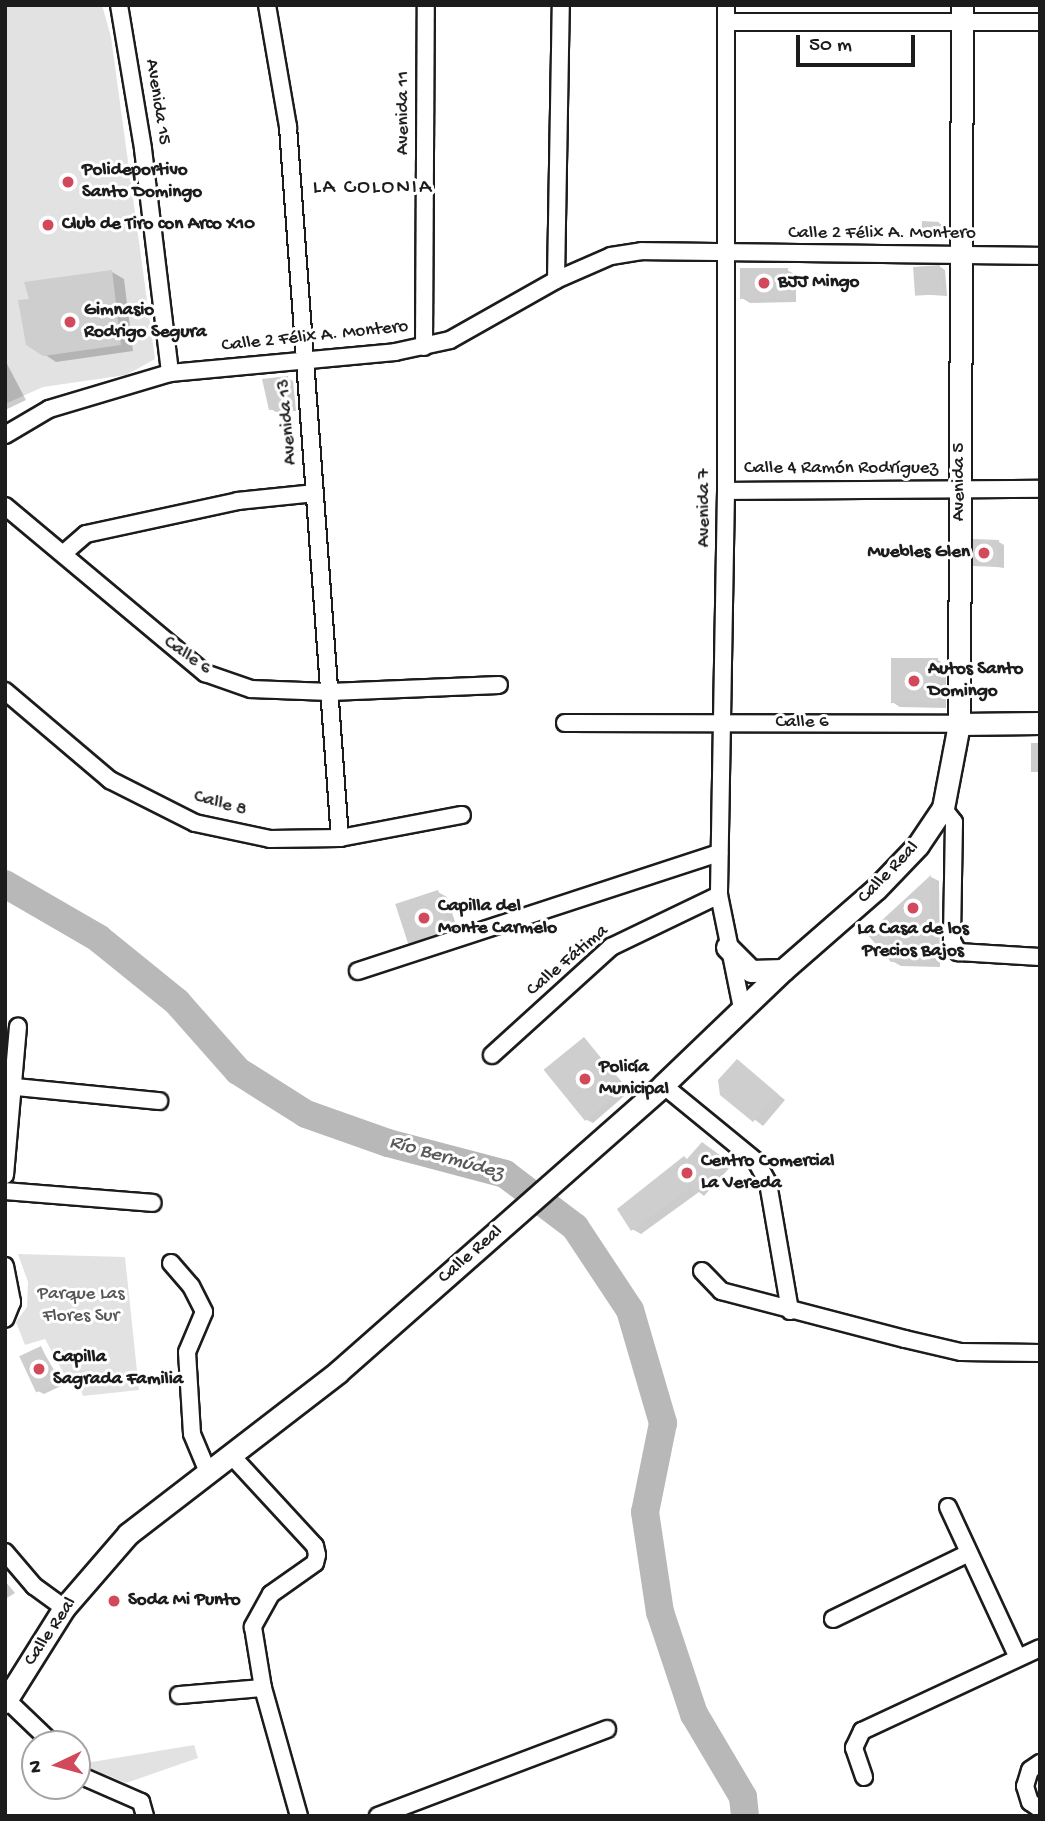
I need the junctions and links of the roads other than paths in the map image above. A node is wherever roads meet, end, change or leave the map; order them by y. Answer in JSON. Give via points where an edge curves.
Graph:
{"nodes":[{"id":1,"x":119,"y":5,"type":"edge"},
{"id":2,"x":267,"y":5,"type":"edge"},
{"id":3,"x":426,"y":5,"type":"edge"},
{"id":4,"x":561,"y":5,"type":"edge"},
{"id":5,"x":962,"y":13,"type":"edge"},
{"id":6,"x":726,"y":14,"type":"edge"},
{"id":7,"x":1040,"y":22,"type":"edge"},
{"id":8,"x":726,"y":254,"type":"junction"},
{"id":9,"x":962,"y":256,"type":"junction"},
{"id":10,"x":1040,"y":256,"type":"edge"},
{"id":11,"x":556,"y":279,"type":"junction"},
{"id":12,"x":424,"y":347,"type":"junction"},
{"id":13,"x":304,"y":358,"type":"junction"},
{"id":14,"x":170,"y":373,"type":"junction"},
{"id":15,"x":5,"y":435,"type":"edge"},
{"id":16,"x":959,"y":489,"type":"junction"},
{"id":17,"x":1040,"y":489,"type":"edge"},
{"id":18,"x":726,"y":491,"type":"junction"},
{"id":19,"x":315,"y":493,"type":"junction"},
{"id":20,"x":5,"y":506,"type":"edge"},
{"id":21,"x":64,"y":553,"type":"junction"},
{"id":22,"x":499,"y":685,"type":"dead end"},
{"id":23,"x":5,"y":691,"type":"edge"},
{"id":24,"x":330,"y":692,"type":"junction"},
{"id":25,"x":724,"y":722,"type":"junction"},
{"id":26,"x":565,"y":723,"type":"dead end"},
{"id":27,"x":1040,"y":723,"type":"edge"},
{"id":28,"x":959,"y":724,"type":"junction"},
{"id":29,"x":943,"y":808,"type":"junction"},
{"id":30,"x":461,"y":816,"type":"dead end"},
{"id":31,"x":340,"y":838,"type":"junction"},
{"id":32,"x":719,"y":853,"type":"junction"},
{"id":33,"x":719,"y":895,"type":"junction"},
{"id":34,"x":727,"y":947,"type":"junction"},
{"id":35,"x":1040,"y":957,"type":"edge"},
{"id":36,"x":783,"y":970,"type":"junction"},
{"id":37,"x":358,"y":971,"type":"dead end"},
{"id":38,"x":742,"y":1008,"type":"junction"},
{"id":39,"x":18,"y":1027,"type":"dead end"},
{"id":40,"x":492,"y":1055,"type":"dead end"},
{"id":41,"x":663,"y":1085,"type":"junction"},
{"id":42,"x":9,"y":1086,"type":"edge"},
{"id":43,"x":159,"y":1101,"type":"dead end"},
{"id":44,"x":5,"y":1175,"type":"edge"},
{"id":45,"x":5,"y":1191,"type":"edge"},
{"id":46,"x":153,"y":1203,"type":"dead end"},
{"id":47,"x":171,"y":1263,"type":"dead end"},
{"id":48,"x":5,"y":1266,"type":"edge"},
{"id":49,"x":702,"y":1271,"type":"dead end"},
{"id":50,"x":790,"y":1311,"type":"junction"},
{"id":51,"x":5,"y":1320,"type":"edge"},
{"id":52,"x":1040,"y":1353,"type":"edge"},
{"id":53,"x":231,"y":1455,"type":"junction"},
{"id":54,"x":208,"y":1472,"type":"junction"},
{"id":55,"x":948,"y":1507,"type":"dead end"},
{"id":56,"x":5,"y":1552,"type":"edge"},
{"id":57,"x":969,"y":1553,"type":"junction"},
{"id":58,"x":64,"y":1608,"type":"junction"},
{"id":59,"x":833,"y":1619,"type":"dead end"},
{"id":60,"x":1040,"y":1648,"type":"edge"},
{"id":61,"x":1018,"y":1658,"type":"junction"},
{"id":62,"x":262,"y":1688,"type":"junction"},
{"id":63,"x":179,"y":1695,"type":"dead end"},
{"id":64,"x":6,"y":1701,"type":"edge"},
{"id":65,"x":607,"y":1729,"type":"dead end"},
{"id":66,"x":38,"y":1730,"type":"edge"},
{"id":67,"x":1040,"y":1763,"type":"edge"},
{"id":68,"x":864,"y":1777,"type":"dead end"},
{"id":69,"x":91,"y":1780,"type":"edge"},
{"id":70,"x":1040,"y":1809,"type":"edge"},
{"id":71,"x":145,"y":1816,"type":"edge"},
{"id":72,"x":299,"y":1816,"type":"edge"},
{"id":73,"x":377,"y":1816,"type":"edge"}],
"edges":[{"from":1,"to":14,"type":"street","name":"Avenida 15","via":[[143,149]]},
{"from":2,"to":13,"type":"street","name":"Avenida 13","via":[[288,127]]},
{"from":3,"to":12,"type":"street","name":"Avenida 11"},
{"from":4,"to":11,"type":"street"},
{"from":5,"to":6,"type":"street"},
{"from":5,"to":7,"type":"street"},
{"from":5,"to":9,"type":"main road","name":"Avenida 5"},
{"from":6,"to":8,"type":"street","name":"Avenida 7"},
{"from":8,"to":9,"type":"street","name":"Calle 2 Félix A. Montero"},
{"from":8,"to":11,"type":"street","name":"Calle 2 Félix A. Montero","via":[[642,251],[611,256]]},
{"from":8,"to":18,"type":"street","name":"Avenida 7"},
{"from":9,"to":10,"type":"street","name":"Calle 2 Félix A. Montero"},
{"from":9,"to":16,"type":"main road","name":"Avenida 5"},
{"from":11,"to":12,"type":"street","name":"Calle 2 Félix A. Montero","via":[[472,330]]},
{"from":12,"to":13,"type":"street","name":"Calle 2 Félix A. Montero"},
{"from":13,"to":14,"type":"street","name":"Calle 2 Félix A. Montero"},
{"from":13,"to":19,"type":"street","name":"Avenida 13"},
{"from":14,"to":15,"type":"street","name":"Calle 2 Félix A. Montero","via":[[49,409]]},
{"from":16,"to":17,"type":"street","name":"Calle 4 Ramón Rodríguez"},
{"from":16,"to":18,"type":"street","name":"Calle 4 Ramón Rodríguez"},
{"from":16,"to":28,"type":"main road","name":"Avenida 5"},
{"from":18,"to":25,"type":"street","name":"Avenida 7"},
{"from":19,"to":21,"type":"street","via":[[238,501],[86,534]]},
{"from":19,"to":24,"type":"street","name":"Avenida 13"},
{"from":20,"to":21,"type":"street","name":"Calle 6"},
{"from":21,"to":24,"type":"street","name":"Calle 6","via":[[205,673],[251,689]]},
{"from":22,"to":24,"type":"street","name":"Calle 6"},
{"from":23,"to":31,"type":"street","name":"Calle 8","via":[[110,780],[195,823],[270,839]]},
{"from":24,"to":31,"type":"street","name":"Avenida 13"},
{"from":25,"to":26,"type":"street","name":"Calle 6"},
{"from":25,"to":28,"type":"street","name":"Calle 6"},
{"from":25,"to":32,"type":"street","name":"Avenida 7"},
{"from":27,"to":28,"type":"main road","name":"Calle 6"},
{"from":28,"to":29,"type":"main road","name":"Avenida 5"},
{"from":29,"to":35,"type":"street","name":"Avenida 5","via":[[954,822],[952,941],[958,952]]},
{"from":29,"to":36,"type":"main road","name":"Calle Real","via":[[918,845],[876,889]]},
{"from":30,"to":31,"type":"street","name":"Calle 8"},
{"from":32,"to":33,"type":"street","name":"Avenida 7"},
{"from":32,"to":37,"type":"street"},
{"from":33,"to":34,"type":"street","name":"Avenida 7"},
{"from":33,"to":40,"type":"street","name":"Calle Fátima","via":[[611,947]]},
{"from":34,"to":36,"type":"main road","via":[[751,971]]},
{"from":34,"to":38,"type":"street","name":"Avenida 7"},
{"from":36,"to":38,"type":"main road","name":"Calle Real"},
{"from":38,"to":41,"type":"main road","name":"Calle Real"},
{"from":39,"to":42,"type":"street"},
{"from":41,"to":50,"type":"street","via":[[756,1161],[768,1183]]},
{"from":41,"to":53,"type":"main road","name":"Calle Real","via":[[338,1371]]},
{"from":42,"to":43,"type":"street"},
{"from":42,"to":44,"type":"street"},
{"from":45,"to":46,"type":"street"},
{"from":47,"to":54,"type":"street","via":[[191,1286],[204,1312],[187,1356],[192,1434]]},
{"from":48,"to":51,"type":"street","via":[[12,1302]]},
{"from":49,"to":50,"type":"street","via":[[721,1291]]},
{"from":50,"to":52,"type":"street","via":[[961,1352]]},
{"from":53,"to":54,"type":"main road","name":"Calle Real"},
{"from":53,"to":62,"type":"street","via":[[315,1546],[317,1555],[315,1563],[271,1594],[259,1612],[252,1641]]},
{"from":54,"to":58,"type":"main road","name":"Calle Real","via":[[128,1534]]},
{"from":55,"to":57,"type":"street"},
{"from":56,"to":58,"type":"street","via":[[34,1586]]},
{"from":57,"to":59,"type":"street"},
{"from":57,"to":61,"type":"street"},
{"from":58,"to":64,"type":"main road","name":"Calle Real"},
{"from":60,"to":61,"type":"street"},
{"from":61,"to":68,"type":"street","via":[[862,1731],[854,1748]]},
{"from":62,"to":63,"type":"street"},
{"from":62,"to":72,"type":"street"},
{"from":64,"to":66,"type":"street"},
{"from":65,"to":73,"type":"street"},
{"from":67,"to":70,"type":"street","via":[[1030,1770],[1025,1786],[1030,1802]]},
{"from":69,"to":71,"type":"street","via":[[141,1802]]}]}
